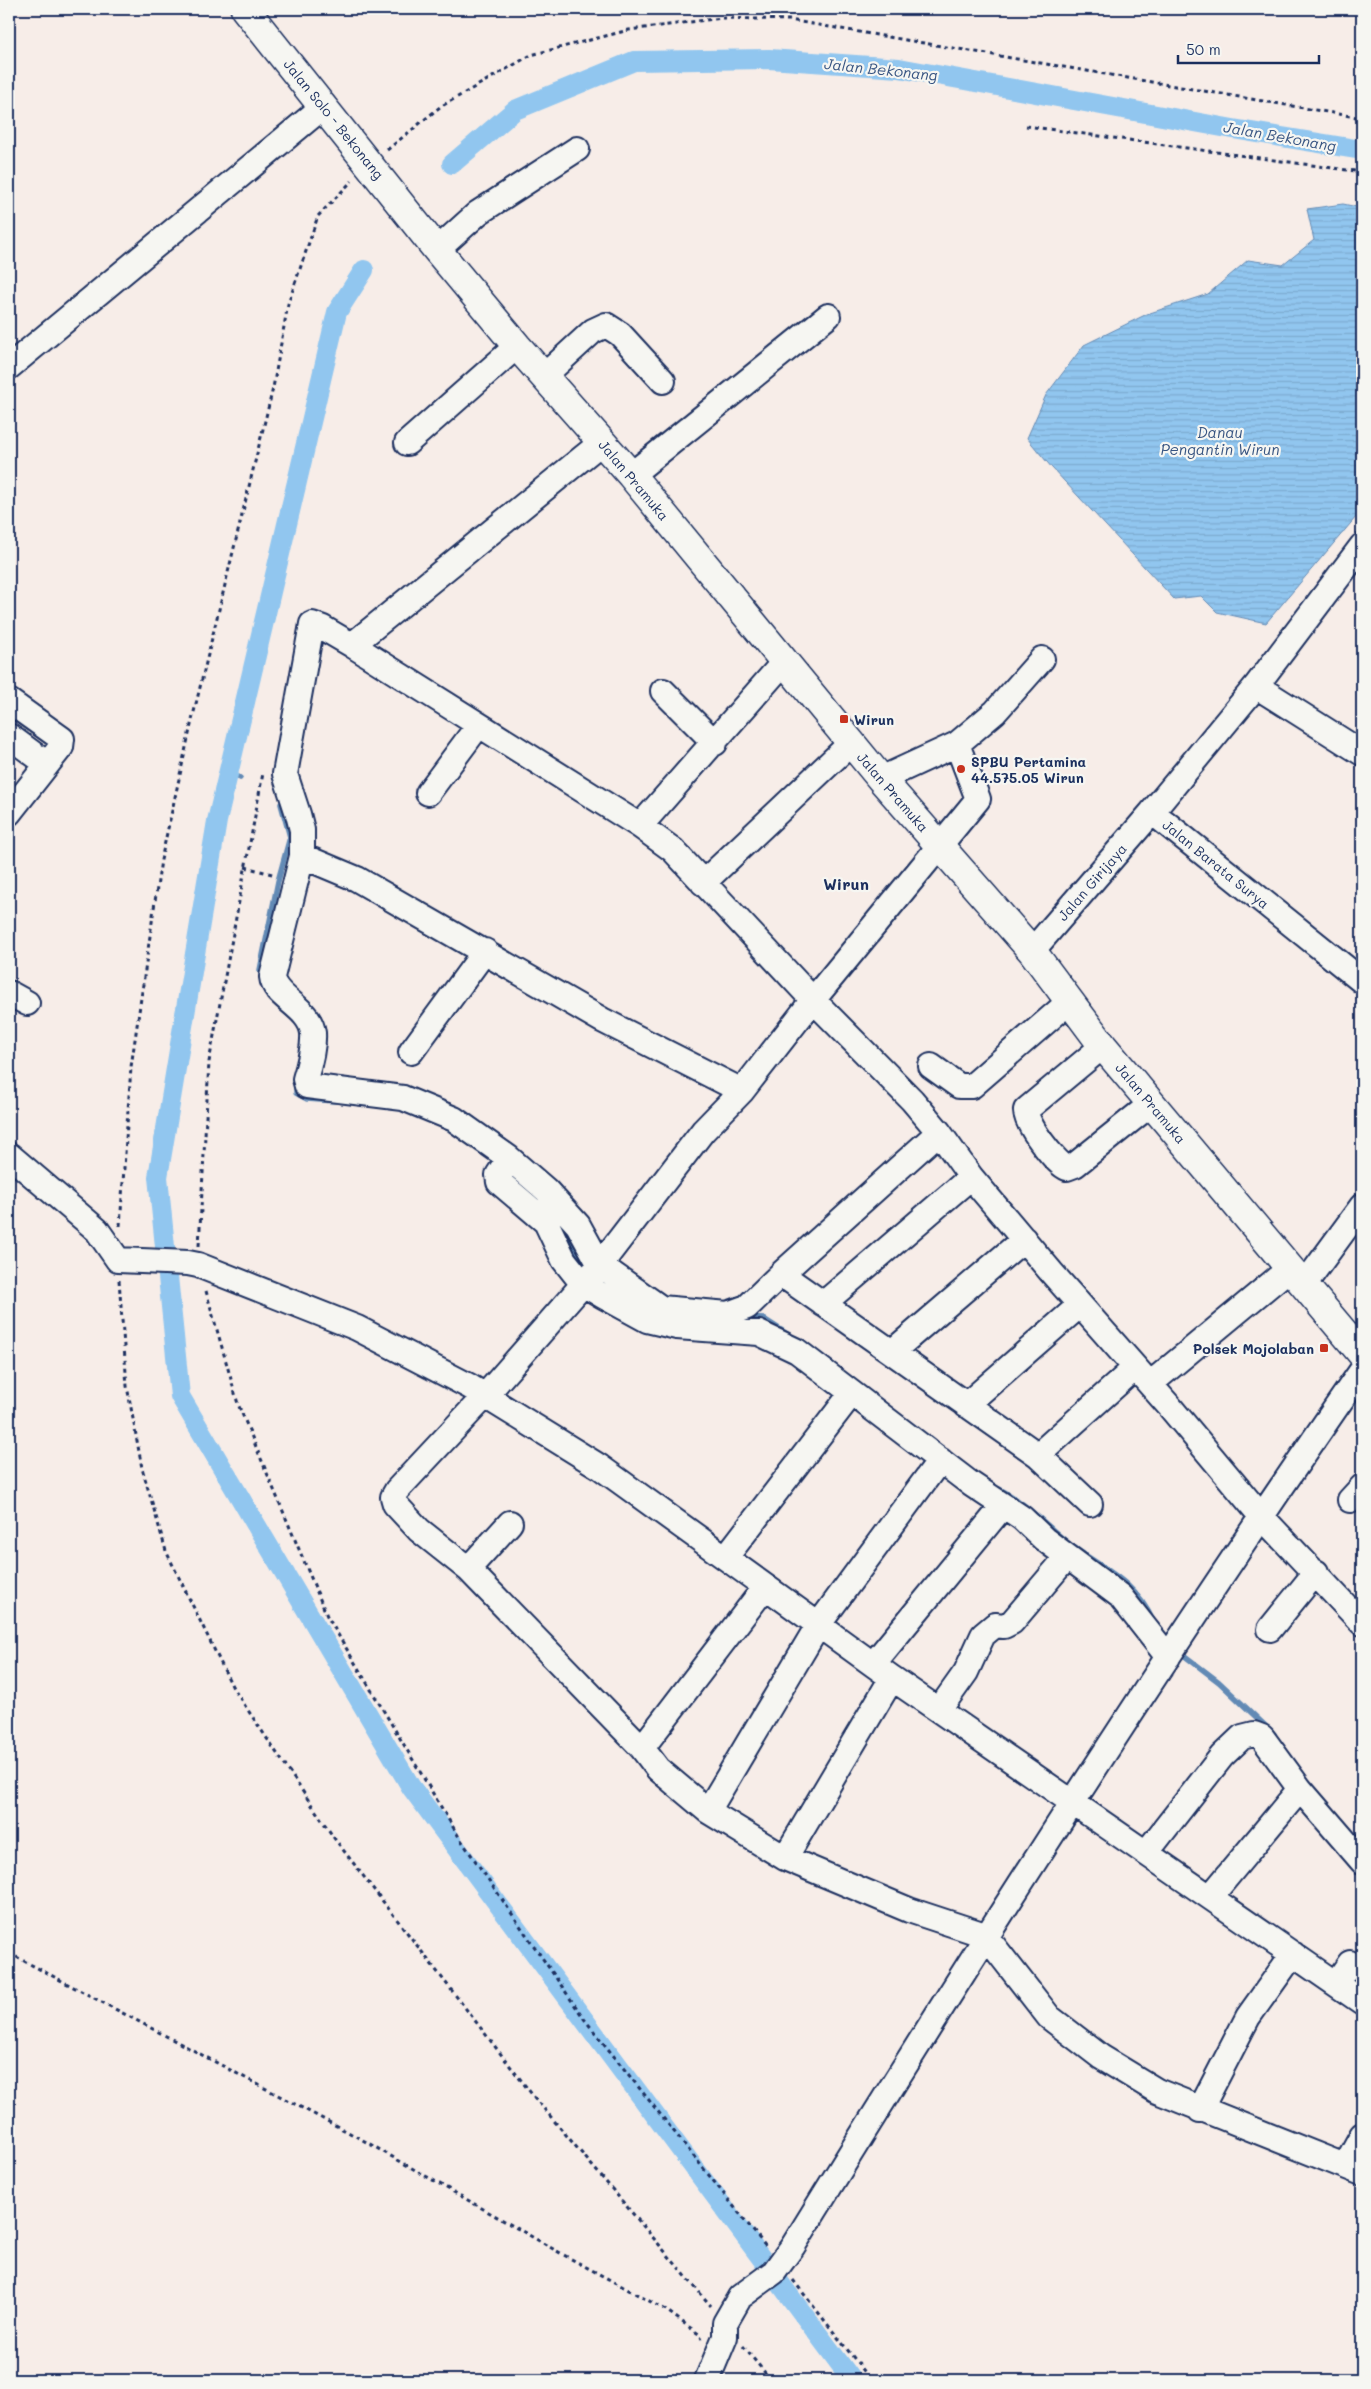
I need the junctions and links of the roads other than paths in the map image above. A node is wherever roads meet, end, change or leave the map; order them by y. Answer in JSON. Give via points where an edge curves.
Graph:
{"nodes":[{"id":1,"x":245,"y":9,"type":"edge"},
{"id":2,"x":324,"y":106,"type":"junction"},
{"id":3,"x":577,"y":150,"type":"dead end"},
{"id":4,"x":430,"y":240,"type":"junction"},
{"id":5,"x":828,"y":316,"type":"dead end"},
{"id":6,"x":517,"y":346,"type":"junction"},
{"id":7,"x":9,"y":367,"type":"edge"},
{"id":8,"x":545,"y":375,"type":"junction"},
{"id":9,"x":663,"y":381,"type":"dead end"},
{"id":10,"x":602,"y":442,"type":"junction"},
{"id":11,"x":407,"y":443,"type":"dead end"},
{"id":12,"x":631,"y":475,"type":"junction"},
{"id":13,"x":1362,"y":546,"type":"edge"},
{"id":14,"x":352,"y":646,"type":"junction"},
{"id":15,"x":1042,"y":660,"type":"dead end"},
{"id":16,"x":784,"y":662,"type":"junction"},
{"id":17,"x":1256,"y":686,"type":"junction"},
{"id":18,"x":662,"y":692,"type":"dead end"},
{"id":19,"x":9,"y":701,"type":"edge"},
{"id":20,"x":478,"y":726,"type":"junction"},
{"id":21,"x":9,"y":736,"type":"edge"},
{"id":22,"x":715,"y":743,"type":"junction"},
{"id":23,"x":851,"y":743,"type":"junction"},
{"id":24,"x":957,"y":744,"type":"junction"},
{"id":25,"x":1362,"y":753,"type":"edge"},
{"id":26,"x":47,"y":764,"type":"junction"},
{"id":27,"x":881,"y":779,"type":"junction"},
{"id":28,"x":428,"y":793,"type":"dead end"},
{"id":29,"x":1152,"y":812,"type":"junction"},
{"id":30,"x":9,"y":813,"type":"edge"},
{"id":31,"x":640,"y":826,"type":"junction"},
{"id":32,"x":940,"y":846,"type":"junction"},
{"id":33,"x":302,"y":856,"type":"junction"},
{"id":34,"x":703,"y":883,"type":"junction"},
{"id":35,"x":484,"y":951,"type":"junction"},
{"id":36,"x":1032,"y":951,"type":"junction"},
{"id":37,"x":1362,"y":981,"type":"edge"},
{"id":38,"x":813,"y":1000,"type":"junction"},
{"id":39,"x":1070,"y":1001,"type":"junction"},
{"id":40,"x":1103,"y":1046,"type":"junction"},
{"id":41,"x":411,"y":1052,"type":"dead end"},
{"id":42,"x":931,"y":1066,"type":"dead end"},
{"id":43,"x":742,"y":1091,"type":"junction"},
{"id":44,"x":1151,"y":1104,"type":"junction"},
{"id":45,"x":939,"y":1132,"type":"junction"},
{"id":46,"x":12,"y":1166,"type":"edge"},
{"id":47,"x":971,"y":1177,"type":"junction"},
{"id":48,"x":1362,"y":1206,"type":"edge"},
{"id":49,"x":1024,"y":1239,"type":"junction"},
{"id":50,"x":591,"y":1274,"type":"junction"},
{"id":51,"x":781,"y":1274,"type":"junction"},
{"id":52,"x":1297,"y":1277,"type":"junction"},
{"id":53,"x":823,"y":1304,"type":"junction"},
{"id":54,"x":1080,"y":1305,"type":"junction"},
{"id":55,"x":893,"y":1351,"type":"junction"},
{"id":56,"x":1362,"y":1354,"type":"edge"},
{"id":57,"x":1362,"y":1370,"type":"edge"},
{"id":58,"x":1143,"y":1376,"type":"junction"},
{"id":59,"x":852,"y":1393,"type":"junction"},
{"id":60,"x":485,"y":1396,"type":"junction"},
{"id":61,"x":966,"y":1405,"type":"junction"},
{"id":62,"x":1038,"y":1454,"type":"junction"},
{"id":63,"x":940,"y":1460,"type":"junction"},
{"id":64,"x":1090,"y":1504,"type":"dead end"},
{"id":65,"x":1003,"y":1506,"type":"junction"},
{"id":66,"x":1261,"y":1516,"type":"junction"},
{"id":67,"x":510,"y":1523,"type":"dead end"},
{"id":68,"x":726,"y":1557,"type":"junction"},
{"id":69,"x":1067,"y":1558,"type":"junction"},
{"id":70,"x":468,"y":1569,"type":"junction"},
{"id":71,"x":1316,"y":1572,"type":"junction"},
{"id":72,"x":764,"y":1586,"type":"junction"},
{"id":73,"x":1362,"y":1623,"type":"edge"},
{"id":74,"x":819,"y":1624,"type":"junction"},
{"id":75,"x":1270,"y":1629,"type":"dead end"},
{"id":76,"x":1172,"y":1651,"type":"junction"},
{"id":77,"x":874,"y":1663,"type":"junction"},
{"id":78,"x":892,"y":1678,"type":"junction"},
{"id":79,"x":939,"y":1710,"type":"junction"},
{"id":80,"x":642,"y":1748,"type":"junction"},
{"id":81,"x":1300,"y":1789,"type":"junction"},
{"id":82,"x":1071,"y":1803,"type":"junction"},
{"id":83,"x":708,"y":1811,"type":"junction"},
{"id":84,"x":1146,"y":1853,"type":"junction"},
{"id":85,"x":785,"y":1858,"type":"junction"},
{"id":86,"x":1362,"y":1861,"type":"edge"},
{"id":87,"x":1211,"y":1896,"type":"junction"},
{"id":88,"x":986,"y":1935,"type":"junction"},
{"id":89,"x":1293,"y":1954,"type":"junction"},
{"id":90,"x":1350,"y":1963,"type":"dead end"},
{"id":91,"x":1336,"y":1983,"type":"junction"},
{"id":92,"x":1362,"y":2002,"type":"edge"},
{"id":93,"x":1200,"y":2110,"type":"junction"},
{"id":94,"x":1362,"y":2135,"type":"edge"},
{"id":95,"x":1353,"y":2169,"type":"edge"},
{"id":96,"x":709,"y":2377,"type":"edge"}],
"edges":[{"from":1,"to":2,"type":"main road","name":"Jalan Solo - Bekonang"},
{"from":2,"to":4,"type":"main road","name":"Jalan Solo - Bekonang"},
{"from":2,"to":7,"type":"street"},
{"from":3,"to":4,"type":"street"},
{"from":4,"to":6,"type":"main road","name":"Jalan Pramuka"},
{"from":5,"to":12,"type":"street"},
{"from":6,"to":8,"type":"main road","name":"Jalan Pramuka"},
{"from":6,"to":11,"type":"street"},
{"from":8,"to":9,"type":"street","via":[[593,331],[606,325],[620,334]]},
{"from":8,"to":10,"type":"main road","name":"Jalan Pramuka"},
{"from":10,"to":12,"type":"main road","name":"Jalan Pramuka"},
{"from":10,"to":14,"type":"street"},
{"from":12,"to":16,"type":"main road","name":"Jalan Pramuka"},
{"from":13,"to":17,"type":"street","name":"Jalan Barata Surya"},
{"from":14,"to":20,"type":"street"},
{"from":14,"to":33,"type":"street","via":[[312,624],[285,774],[302,830]]},
{"from":15,"to":24,"type":"street","via":[[995,712]]},
{"from":16,"to":22,"type":"street"},
{"from":16,"to":23,"type":"main road","name":"Jalan Pramuka"},
{"from":17,"to":25,"type":"street"},
{"from":17,"to":29,"type":"street","name":"Jalan Barata Surya"},
{"from":18,"to":22,"type":"street"},
{"from":19,"to":26,"type":"street","via":[[62,739],[61,747]]},
{"from":20,"to":28,"type":"street"},
{"from":20,"to":31,"type":"street"},
{"from":21,"to":26,"type":"street"},
{"from":22,"to":31,"type":"street"},
{"from":23,"to":27,"type":"main road","name":"Jalan Pramuka"},
{"from":23,"to":34,"type":"street"},
{"from":24,"to":27,"type":"street"},
{"from":24,"to":32,"type":"street","via":[[978,799]]},
{"from":26,"to":30,"type":"street"},
{"from":27,"to":32,"type":"main road","name":"Jalan Pramuka"},
{"from":29,"to":36,"type":"street","name":"Jalan Girijaya"},
{"from":29,"to":37,"type":"street","name":"Jalan Barata Surya"},
{"from":31,"to":34,"type":"street","via":[[673,850]]},
{"from":32,"to":36,"type":"main road","name":"Jalan Pramuka"},
{"from":32,"to":38,"type":"street"},
{"from":33,"to":35,"type":"street","via":[[357,878]]},
{"from":33,"to":50,"type":"street","via":[[272,977],[277,989],[295,1004],[313,1032],[305,1080],[307,1086],[415,1101],[454,1119],[505,1163],[499,1182],[546,1222],[564,1260]]},
{"from":34,"to":38,"type":"street"},
{"from":35,"to":41,"type":"street"},
{"from":35,"to":43,"type":"street","via":[[602,1020]]},
{"from":36,"to":39,"type":"main road","name":"Jalan Pramuka"},
{"from":38,"to":43,"type":"street"},
{"from":38,"to":45,"type":"street","via":[[912,1100]]},
{"from":39,"to":40,"type":"main road","name":"Jalan Pramuka"},
{"from":39,"to":42,"type":"street","via":[[972,1086],[959,1086]]},
{"from":40,"to":44,"type":"main road","name":"Jalan Pramuka"},
{"from":40,"to":44,"type":"street","via":[[1026,1110],[1028,1122],[1056,1160],[1068,1168],[1075,1164]]},
{"from":43,"to":50,"type":"street","via":[[703,1131]]},
{"from":44,"to":52,"type":"main road","name":"Jalan Pramuka"},
{"from":45,"to":47,"type":"street"},
{"from":45,"to":51,"type":"street"},
{"from":46,"to":60,"type":"street","via":[[97,1230],[118,1260],[188,1262],[357,1328]]},
{"from":47,"to":49,"type":"street"},
{"from":47,"to":53,"type":"street"},
{"from":48,"to":52,"type":"street"},
{"from":49,"to":54,"type":"street"},
{"from":49,"to":55,"type":"street"},
{"from":50,"to":51,"type":"street","via":[[625,1285],[661,1308],[728,1314],[747,1307]]},
{"from":50,"to":59,"type":"street","via":[[647,1320],[677,1327],[759,1333],[796,1351]]},
{"from":50,"to":60,"type":"street"},
{"from":51,"to":53,"type":"street"},
{"from":52,"to":56,"type":"main road","name":"Jalan Pramuka"},
{"from":52,"to":58,"type":"street"},
{"from":53,"to":55,"type":"street"},
{"from":54,"to":58,"type":"street"},
{"from":54,"to":61,"type":"street"},
{"from":55,"to":61,"type":"street"},
{"from":57,"to":66,"type":"street"},
{"from":58,"to":62,"type":"street"},
{"from":58,"to":66,"type":"street"},
{"from":59,"to":63,"type":"street"},
{"from":59,"to":68,"type":"street"},
{"from":60,"to":68,"type":"street","via":[[600,1468]]},
{"from":60,"to":70,"type":"street","via":[[393,1497],[395,1504],[419,1530]]},
{"from":61,"to":62,"type":"street"},
{"from":62,"to":64,"type":"street"},
{"from":63,"to":65,"type":"street"},
{"from":63,"to":74,"type":"street"},
{"from":65,"to":69,"type":"street","via":[[1022,1518]]},
{"from":65,"to":77,"type":"street"},
{"from":66,"to":71,"type":"street"},
{"from":66,"to":76,"type":"street"},
{"from":67,"to":70,"type":"street"},
{"from":68,"to":72,"type":"street"},
{"from":69,"to":76,"type":"street","via":[[1120,1596]]},
{"from":69,"to":79,"type":"street","via":[[1012,1622],[1004,1626],[995,1625],[983,1634],[966,1672]]},
{"from":70,"to":80,"type":"street"},
{"from":71,"to":73,"type":"street"},
{"from":71,"to":75,"type":"street"},
{"from":72,"to":74,"type":"street"},
{"from":72,"to":80,"type":"street"},
{"from":74,"to":77,"type":"street"},
{"from":74,"to":83,"type":"street"},
{"from":76,"to":82,"type":"street"},
{"from":77,"to":78,"type":"street"},
{"from":78,"to":79,"type":"street"},
{"from":78,"to":85,"type":"street"},
{"from":79,"to":82,"type":"street"},
{"from":80,"to":83,"type":"street","via":[[658,1769]]},
{"from":81,"to":84,"type":"street","via":[[1262,1737],[1254,1734],[1242,1737],[1222,1756]]},
{"from":81,"to":86,"type":"street"},
{"from":81,"to":87,"type":"street"},
{"from":82,"to":84,"type":"street"},
{"from":82,"to":88,"type":"street"},
{"from":83,"to":85,"type":"street"},
{"from":84,"to":87,"type":"street"},
{"from":85,"to":88,"type":"street","via":[[909,1910]]},
{"from":87,"to":89,"type":"street"},
{"from":88,"to":93,"type":"street","via":[[1049,2017],[1101,2058],[1157,2091]]},
{"from":88,"to":96,"type":"street","via":[[793,2246],[774,2272],[740,2297],[724,2323],[725,2337]]},
{"from":89,"to":91,"type":"street"},
{"from":89,"to":93,"type":"street","via":[[1248,2017]]},
{"from":90,"to":91,"type":"street"},
{"from":91,"to":92,"type":"street"},
{"from":93,"to":95,"type":"street"},
{"from":94,"to":95,"type":"street"}]}
